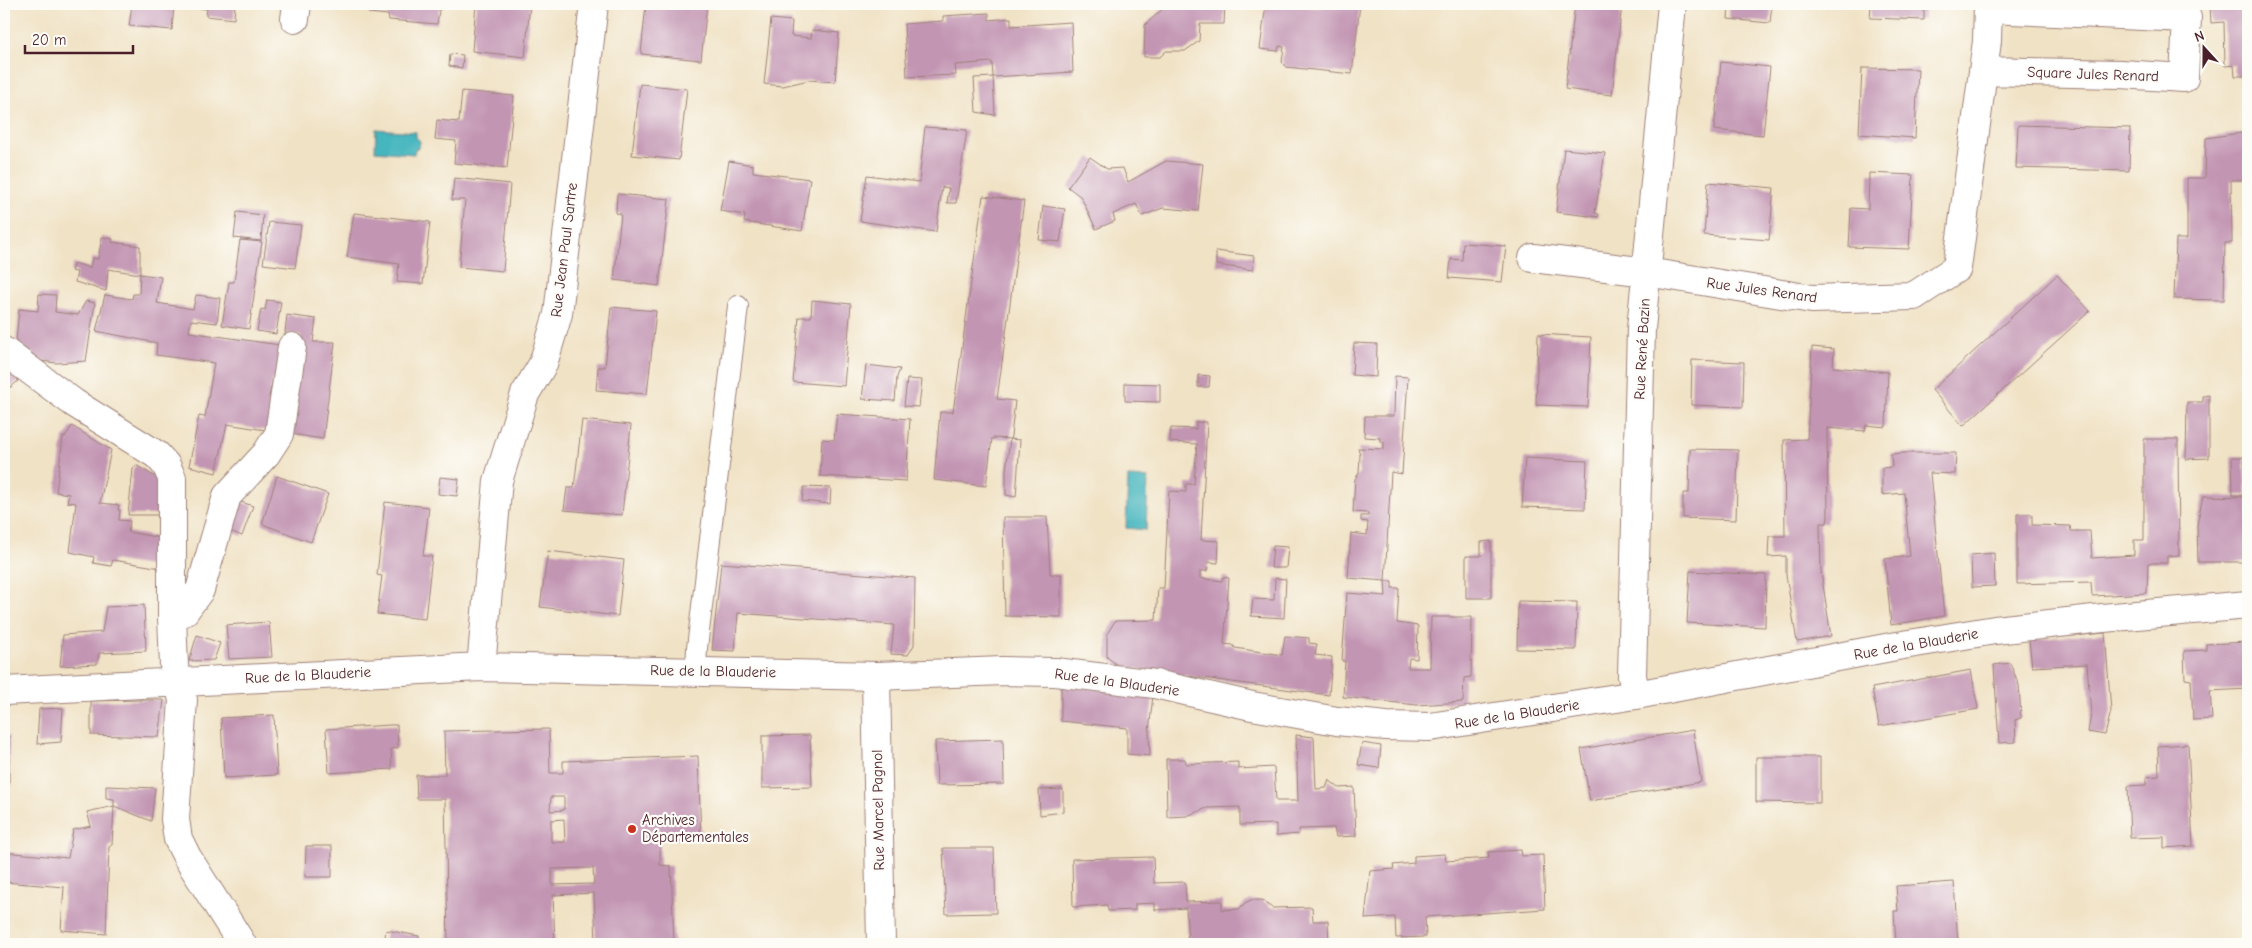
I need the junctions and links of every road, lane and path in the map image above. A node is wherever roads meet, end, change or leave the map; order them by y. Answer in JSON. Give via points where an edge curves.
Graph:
{"nodes":[{"id":1,"x":594,"y":4,"type":"edge"},
{"id":2,"x":1672,"y":4,"type":"edge"},
{"id":3,"x":1988,"y":6,"type":"edge"},
{"id":4,"x":1983,"y":71,"type":"junction"},
{"id":5,"x":1533,"y":258,"type":"dead end"},
{"id":6,"x":1647,"y":272,"type":"junction"},
{"id":7,"x":738,"y":306,"type":"dead end"},
{"id":8,"x":292,"y":347,"type":"dead end"},
{"id":9,"x":4,"y":351,"type":"edge"},
{"id":10,"x":2248,"y":605,"type":"edge"},
{"id":11,"x":172,"y":617,"type":"junction"},
{"id":12,"x":482,"y":667,"type":"junction"},
{"id":13,"x":696,"y":670,"type":"junction"},
{"id":14,"x":876,"y":676,"type":"junction"},
{"id":15,"x":178,"y":682,"type":"junction"},
{"id":16,"x":4,"y":691,"type":"edge"},
{"id":17,"x":1636,"y":695,"type":"junction"},
{"id":18,"x":242,"y":944,"type":"edge"},
{"id":19,"x":881,"y":944,"type":"edge"}],
"edges":[{"from":1,"to":12,"type":"street","name":"Rue Jean Paul Sartre","via":[[558,314],[543,364],[524,394],[498,481]]},
{"from":2,"to":6,"type":"street","name":"Rue René Bazin"},
{"from":3,"to":4,"type":"street","name":"Rue Jules Renard","via":[[1988,41]]},
{"from":3,"to":4,"type":"street","name":"Square Jules Renard","via":[[2187,18],[2184,78]]},
{"from":4,"to":6,"type":"street","name":"Rue Jules Renard","via":[[1956,268],[1914,296],[1812,300]]},
{"from":5,"to":6,"type":"street","name":"Rue Jules Renard"},
{"from":6,"to":17,"type":"street","name":"Rue René Bazin","via":[[1641,329],[1632,676]]},
{"from":7,"to":13,"type":"lane"},
{"from":8,"to":11,"type":"street","via":[[279,434],[266,454],[227,496],[200,590],[184,612]]},
{"from":9,"to":11,"type":"street","via":[[74,403],[157,455],[166,465],[172,478]]},
{"from":10,"to":17,"type":"street","name":"Rue de la Blauderie","via":[[1995,630]]},
{"from":11,"to":15,"type":"street","via":[[174,666]]},
{"from":12,"to":13,"type":"street","name":"Rue de la Blauderie"},
{"from":12,"to":15,"type":"street","name":"Rue de la Blauderie"},
{"from":13,"to":14,"type":"street","name":"Rue de la Blauderie"},
{"from":14,"to":17,"type":"street","name":"Rue de la Blauderie","via":[[1055,672],[1155,684],[1252,706],[1386,726],[1457,724]]},
{"from":14,"to":19,"type":"street","name":"Rue Marcel Pagnol"},
{"from":15,"to":16,"type":"street","name":"Rue de la Blauderie"},
{"from":15,"to":18,"type":"street","via":[[184,700],[175,819],[178,838]]}]}
